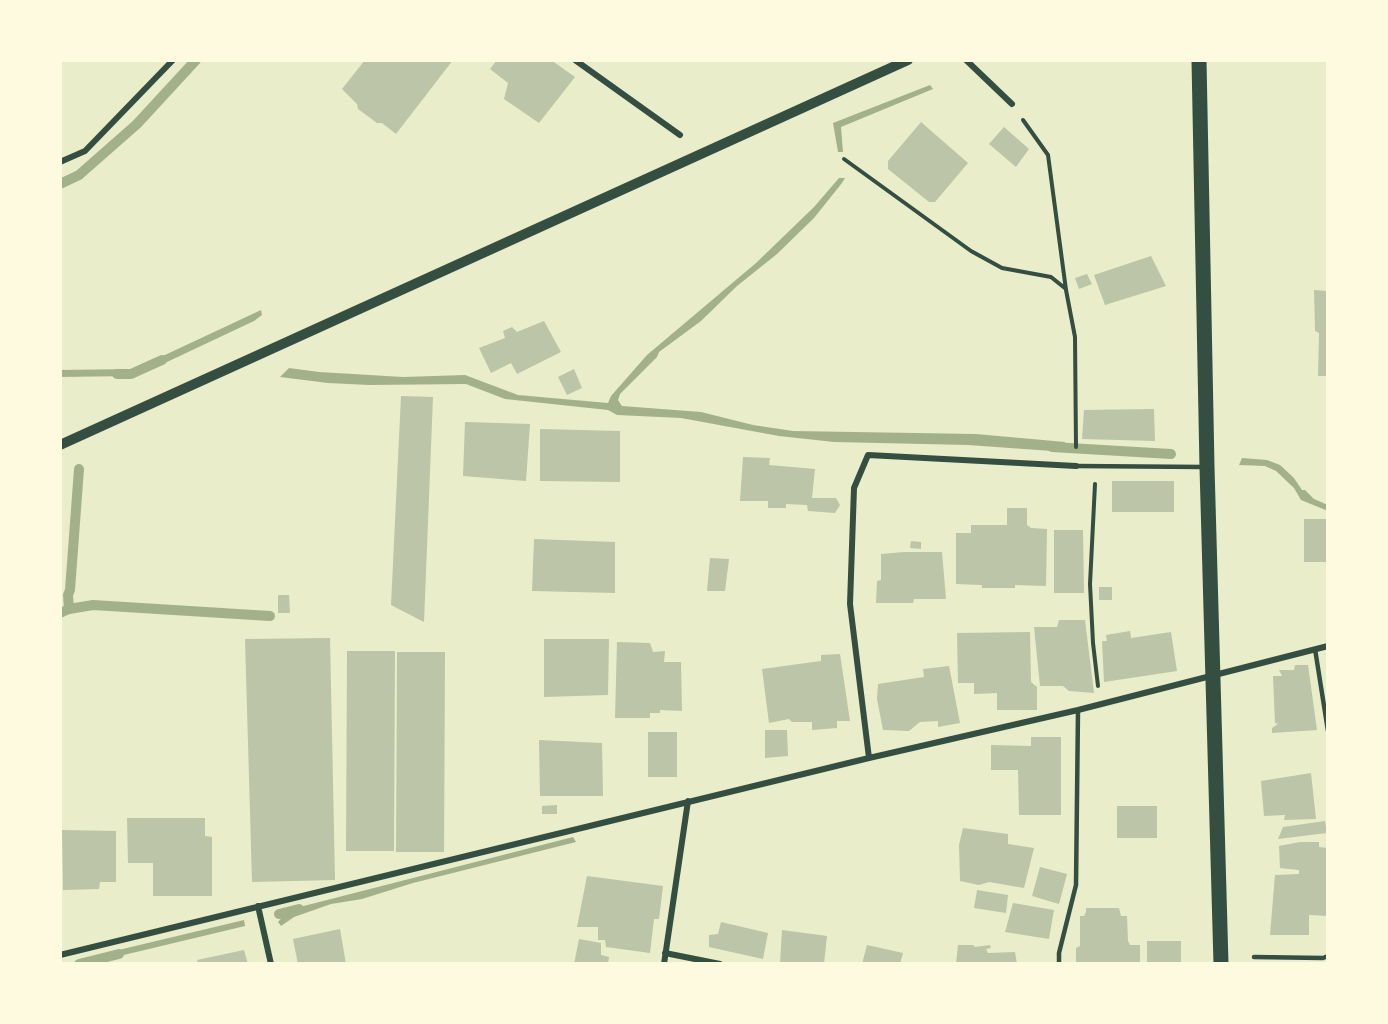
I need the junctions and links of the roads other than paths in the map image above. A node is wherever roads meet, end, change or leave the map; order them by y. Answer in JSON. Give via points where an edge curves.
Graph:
{"nodes":[{"id":1,"x":173,"y":60,"type":"edge"},
{"id":2,"x":575,"y":60,"type":"edge"},
{"id":3,"x":908,"y":60,"type":"edge"},
{"id":4,"x":966,"y":60,"type":"edge"},
{"id":5,"x":1199,"y":60,"type":"edge"},
{"id":6,"x":1012,"y":104,"type":"road end"},
{"id":7,"x":680,"y":135,"type":"dead end"},
{"id":8,"x":60,"y":162,"type":"edge"},
{"id":9,"x":60,"y":445,"type":"edge"},
{"id":10,"x":1076,"y":466,"type":"joint"},
{"id":11,"x":1207,"y":467,"type":"junction"},
{"id":12,"x":1328,"y":646,"type":"edge"},
{"id":13,"x":1315,"y":649,"type":"junction"},
{"id":14,"x":1213,"y":675,"type":"junction"},
{"id":15,"x":1078,"y":710,"type":"junction"},
{"id":16,"x":1328,"y":731,"type":"edge"},
{"id":17,"x":869,"y":758,"type":"junction"},
{"id":18,"x":688,"y":801,"type":"junction"},
{"id":19,"x":258,"y":906,"type":"junction"},
{"id":20,"x":665,"y":953,"type":"junction"},
{"id":21,"x":60,"y":955,"type":"edge"},
{"id":22,"x":1328,"y":956,"type":"edge"},
{"id":23,"x":1254,"y":957,"type":"dead end"},
{"id":24,"x":271,"y":964,"type":"edge"},
{"id":25,"x":664,"y":964,"type":"edge"},
{"id":26,"x":720,"y":964,"type":"edge"},
{"id":27,"x":1059,"y":964,"type":"edge"},
{"id":28,"x":1221,"y":964,"type":"edge"}],
"edges":[{"from":1,"to":8,"type":"street","via":[[85,151]]},
{"from":2,"to":7,"type":"street"},
{"from":3,"to":9,"type":"street"},
{"from":4,"to":6,"type":"street"},
{"from":5,"to":11,"type":"main road"},
{"from":10,"to":11,"type":"lane"},
{"from":10,"to":17,"type":"street","via":[[868,455],[854,488],[850,604]]},
{"from":11,"to":14,"type":"main road"},
{"from":12,"to":13,"type":"street"},
{"from":13,"to":14,"type":"street"},
{"from":13,"to":16,"type":"lane"},
{"from":14,"to":15,"type":"street"},
{"from":14,"to":28,"type":"main road"},
{"from":15,"to":17,"type":"street"},
{"from":15,"to":27,"type":"lane","via":[[1076,885]]},
{"from":17,"to":18,"type":"street"},
{"from":18,"to":19,"type":"street"},
{"from":18,"to":20,"type":"street"},
{"from":19,"to":21,"type":"street"},
{"from":19,"to":24,"type":"street"},
{"from":20,"to":25,"type":"street"},
{"from":20,"to":26,"type":"street"},
{"from":22,"to":23,"type":"lane"}]}
